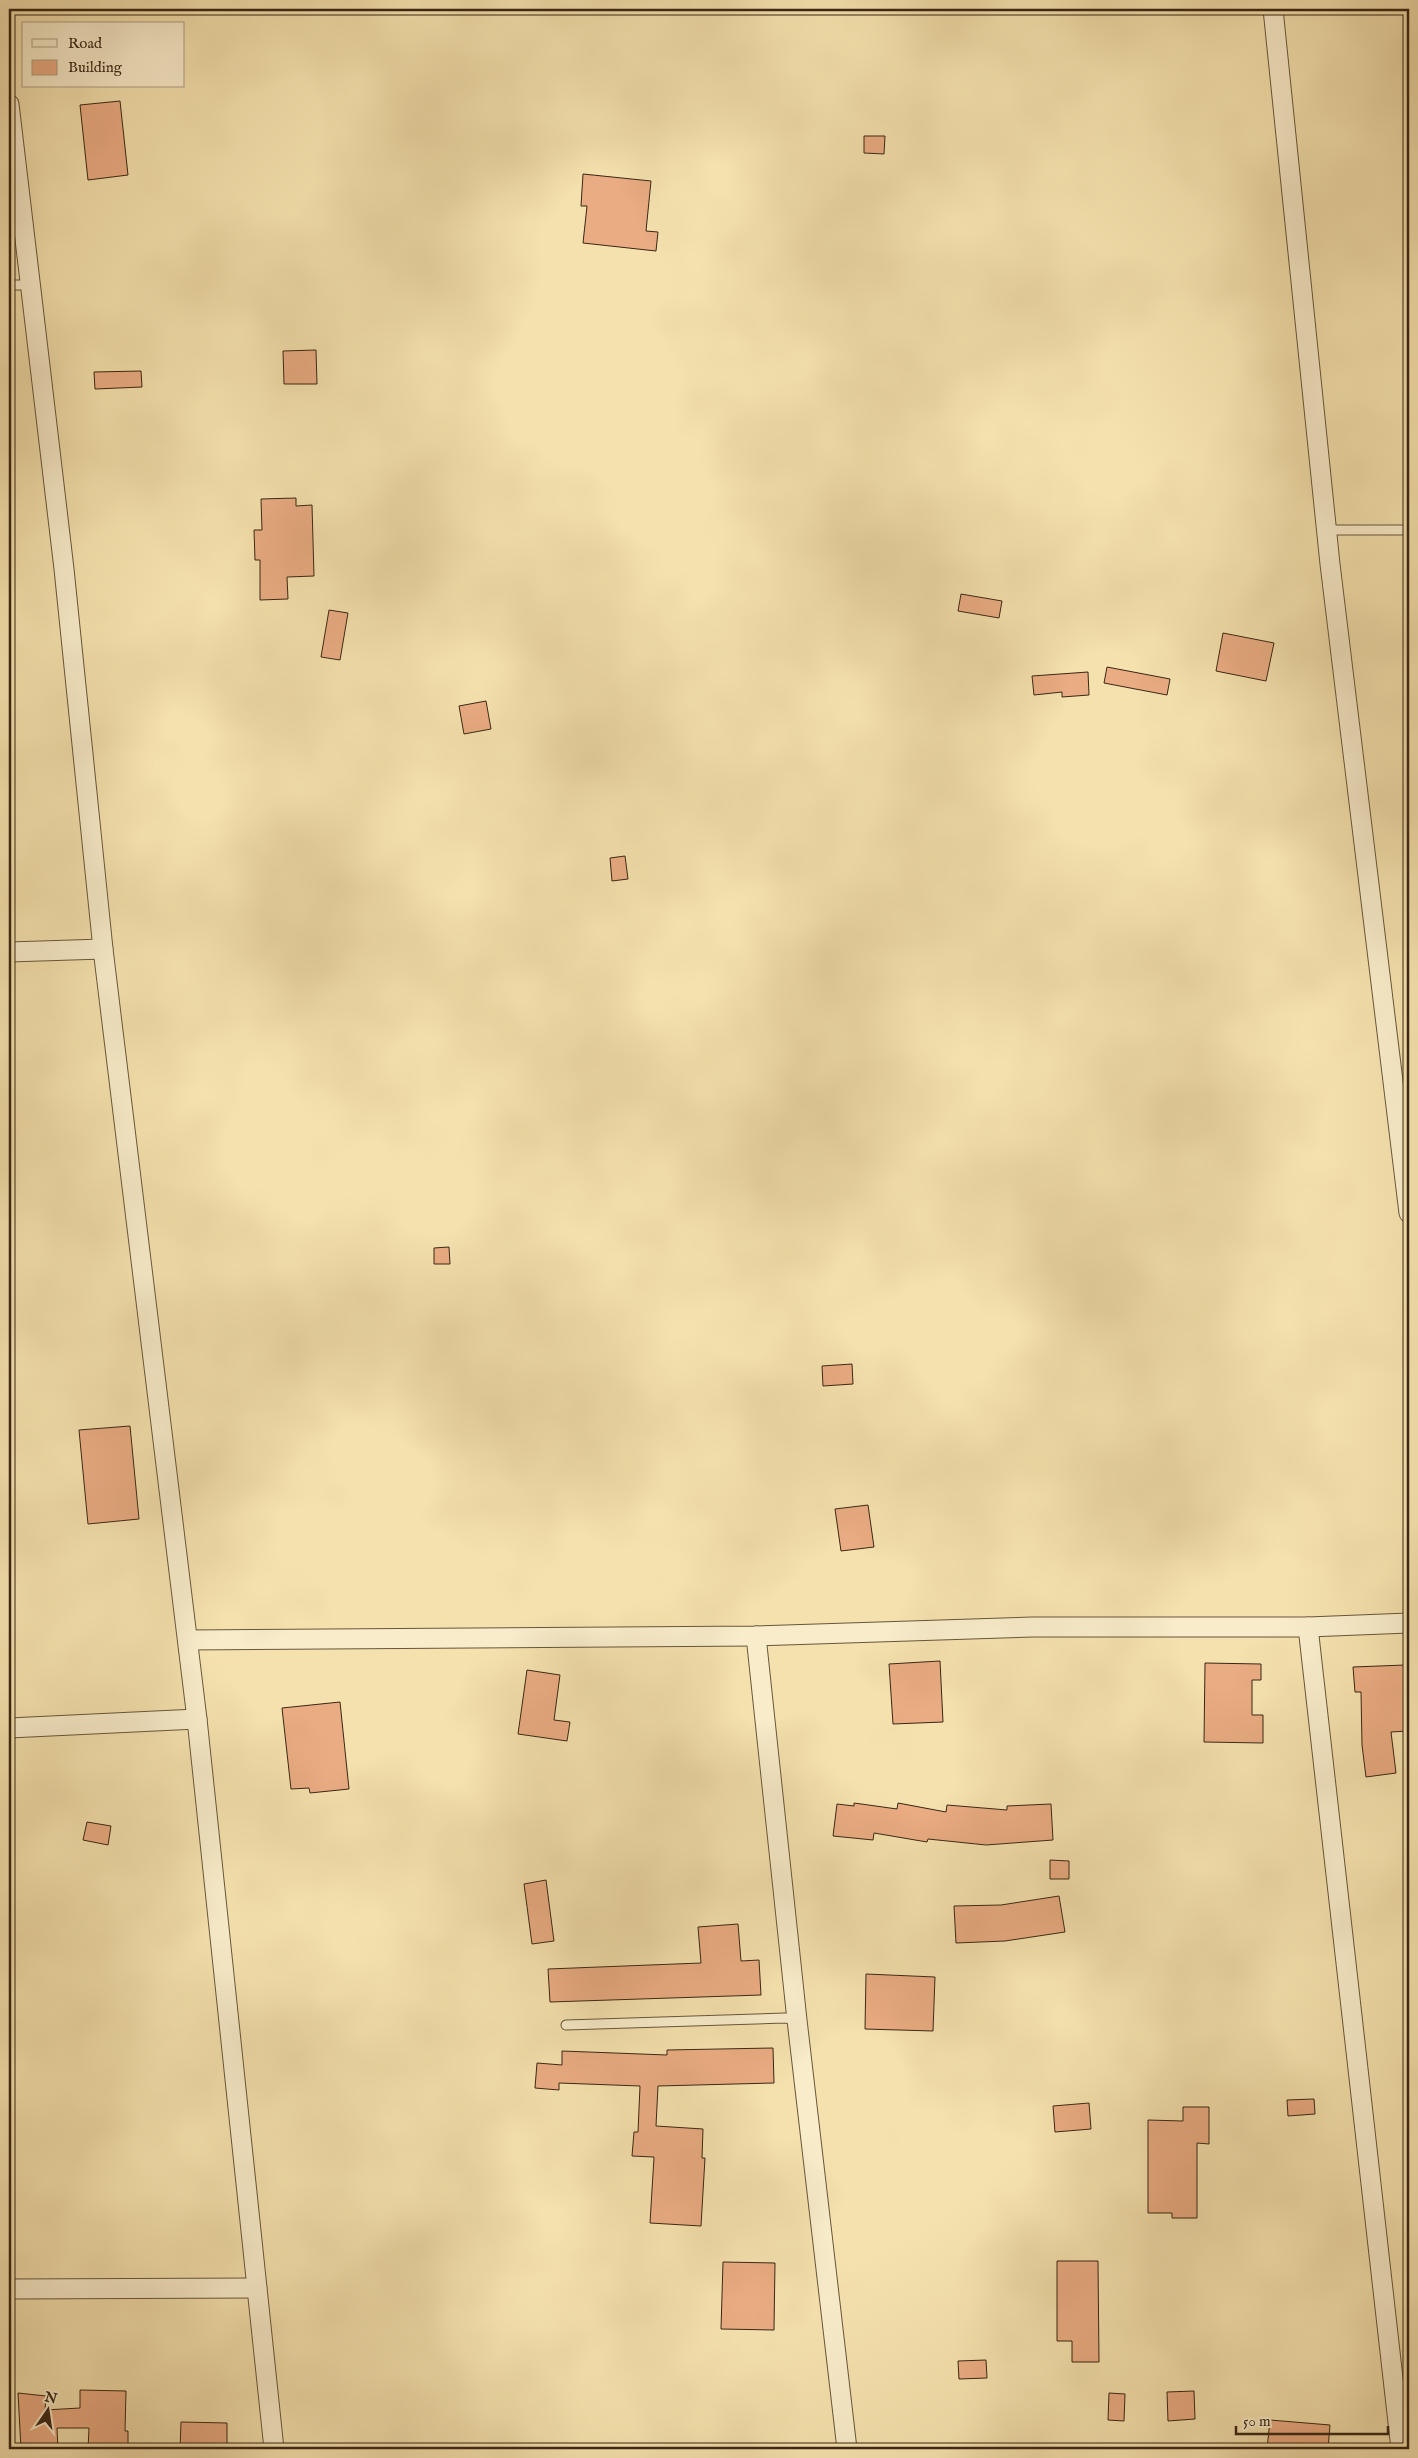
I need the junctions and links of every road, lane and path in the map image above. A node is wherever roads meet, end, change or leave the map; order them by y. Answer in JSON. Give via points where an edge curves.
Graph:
{"nodes":[{"id":1,"x":1273,"y":9,"type":"edge"},
{"id":2,"x":9,"y":104,"type":"edge"},
{"id":3,"x":9,"y":285,"type":"edge"},
{"id":4,"x":29,"y":285,"type":"junction"},
{"id":5,"x":1327,"y":530,"type":"junction"},
{"id":6,"x":1409,"y":530,"type":"edge"},
{"id":7,"x":103,"y":949,"type":"junction"},
{"id":8,"x":9,"y":952,"type":"edge"},
{"id":9,"x":1409,"y":1213,"type":"edge"},
{"id":10,"x":1409,"y":1623,"type":"edge"},
{"id":11,"x":1308,"y":1627,"type":"junction"},
{"id":12,"x":756,"y":1636,"type":"junction"},
{"id":13,"x":188,"y":1640,"type":"junction"},
{"id":14,"x":197,"y":1719,"type":"junction"},
{"id":15,"x":9,"y":1728,"type":"edge"},
{"id":16,"x":797,"y":2020,"type":"junction"},
{"id":17,"x":566,"y":2025,"type":"dead end"},
{"id":18,"x":257,"y":2288,"type":"junction"},
{"id":19,"x":9,"y":2289,"type":"edge"},
{"id":20,"x":274,"y":2449,"type":"edge"},
{"id":21,"x":847,"y":2449,"type":"edge"},
{"id":22,"x":1401,"y":2449,"type":"edge"}],
"edges":[{"from":1,"to":5,"type":"street"},
{"from":2,"to":4,"type":"street"},
{"from":3,"to":4,"type":"lane"},
{"from":4,"to":7,"type":"street","via":[[64,569]]},
{"from":5,"to":6,"type":"lane"},
{"from":5,"to":9,"type":"street"},
{"from":7,"to":8,"type":"street"},
{"from":7,"to":13,"type":"street"},
{"from":10,"to":11,"type":"street"},
{"from":11,"to":12,"type":"street","via":[[1033,1627]]},
{"from":11,"to":22,"type":"street"},
{"from":12,"to":13,"type":"street"},
{"from":12,"to":16,"type":"street"},
{"from":13,"to":14,"type":"street"},
{"from":14,"to":15,"type":"street"},
{"from":14,"to":18,"type":"street"},
{"from":16,"to":17,"type":"lane"},
{"from":16,"to":21,"type":"street"},
{"from":18,"to":19,"type":"street"},
{"from":18,"to":20,"type":"street"}]}
